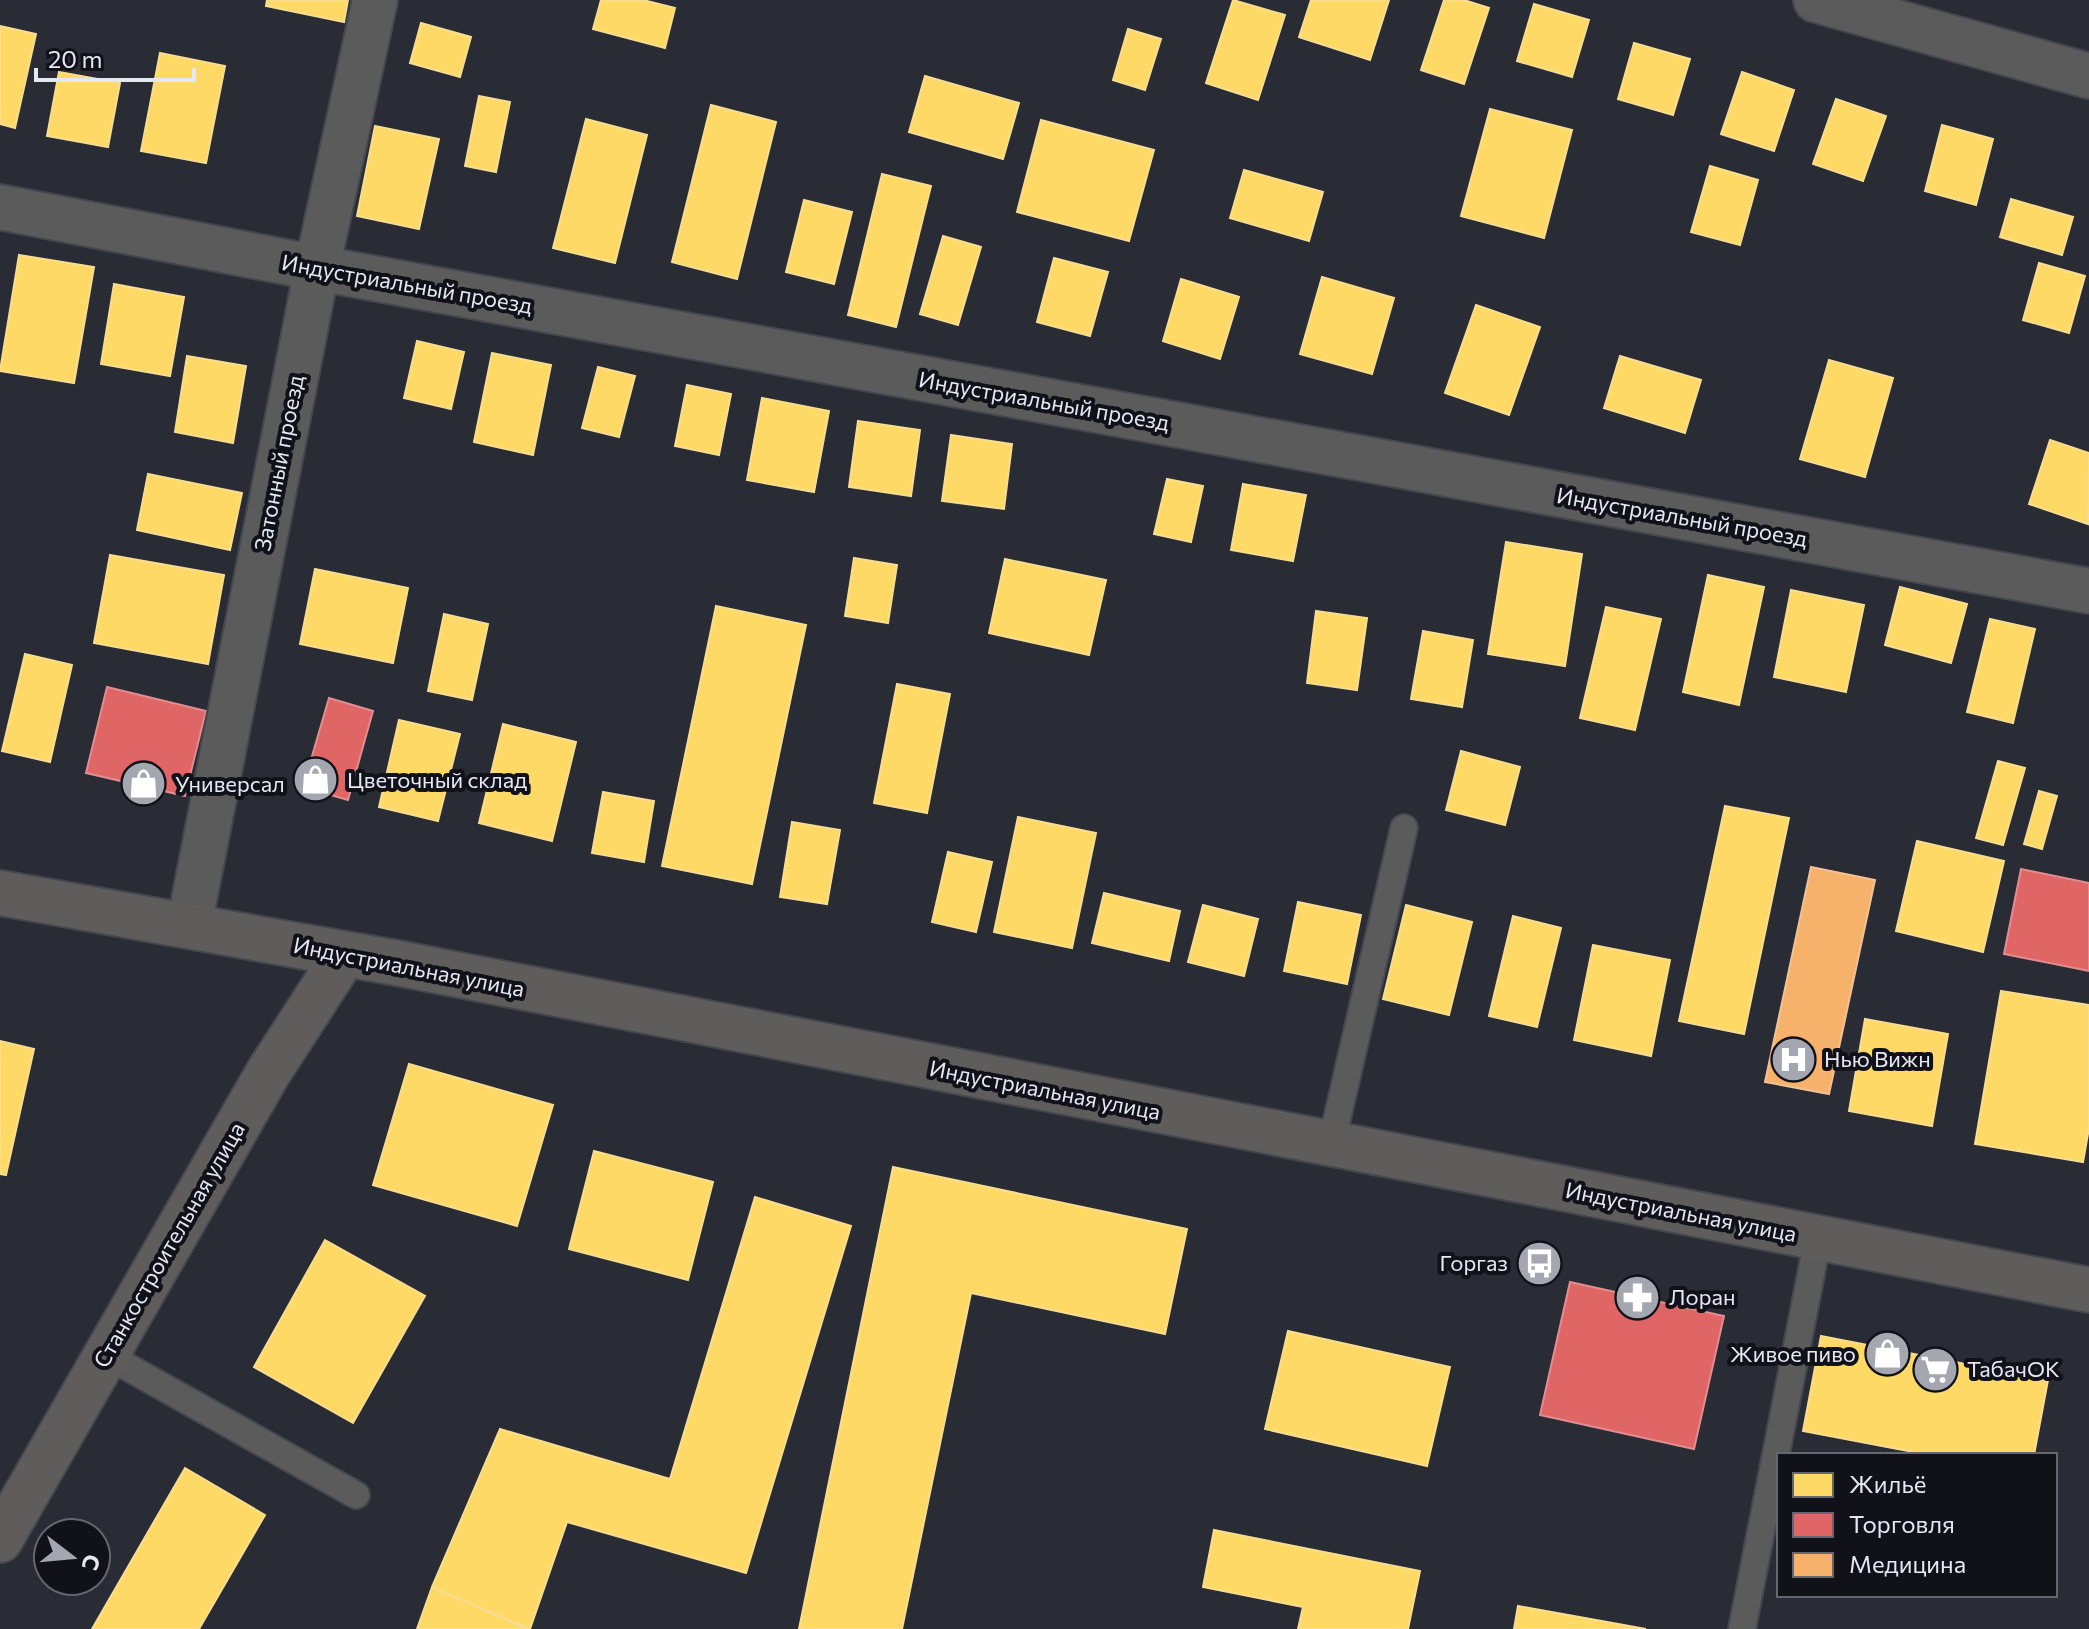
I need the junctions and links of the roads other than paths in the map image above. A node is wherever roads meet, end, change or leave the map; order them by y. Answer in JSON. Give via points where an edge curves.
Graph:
{"nodes":[{"id":1,"x":375,"y":0,"type":"edge"},
{"id":2,"x":1816,"y":0,"type":"edge"},
{"id":3,"x":2089,"y":76,"type":"edge"},
{"id":4,"x":0,"y":207,"type":"edge"},
{"id":5,"x":317,"y":268,"type":"junction"},
{"id":6,"x":2089,"y":591,"type":"edge"},
{"id":7,"x":1404,"y":828,"type":"dead end"},
{"id":8,"x":0,"y":893,"type":"edge"},
{"id":9,"x":189,"y":926,"type":"junction"},
{"id":10,"x":345,"y":954,"type":"junction"},
{"id":11,"x":1331,"y":1145,"type":"junction"},
{"id":12,"x":1818,"y":1238,"type":"junction"},
{"id":13,"x":2089,"y":1290,"type":"edge"},
{"id":14,"x":106,"y":1355,"type":"junction"},
{"id":15,"x":356,"y":1495,"type":"dead end"},
{"id":16,"x":0,"y":1540,"type":"edge"},
{"id":17,"x":1742,"y":1629,"type":"edge"}],
"edges":[{"from":1,"to":5,"type":"street","name":"Затонный проезд"},
{"from":2,"to":3,"type":"street"},
{"from":4,"to":5,"type":"street","name":"Индустриальный проезд"},
{"from":5,"to":6,"type":"street","name":"Индустриальный проезд"},
{"from":5,"to":9,"type":"street","name":"Затонный проезд"},
{"from":7,"to":11,"type":"lane"},
{"from":8,"to":9,"type":"main road","name":"Индустриальная улица"},
{"from":9,"to":10,"type":"main road","name":"Индустриальная улица"},
{"from":10,"to":11,"type":"main road","name":"Индустриальная улица"},
{"from":10,"to":14,"type":"main road","name":"Станкостроительная улица","via":[[268,1073]]},
{"from":11,"to":12,"type":"main road","name":"Индустриальная улица"},
{"from":12,"to":13,"type":"main road","name":"Индустриальная улица"},
{"from":12,"to":17,"type":"lane"},
{"from":14,"to":15,"type":"lane"},
{"from":14,"to":16,"type":"main road","name":"Станкостроительная улица"}]}
